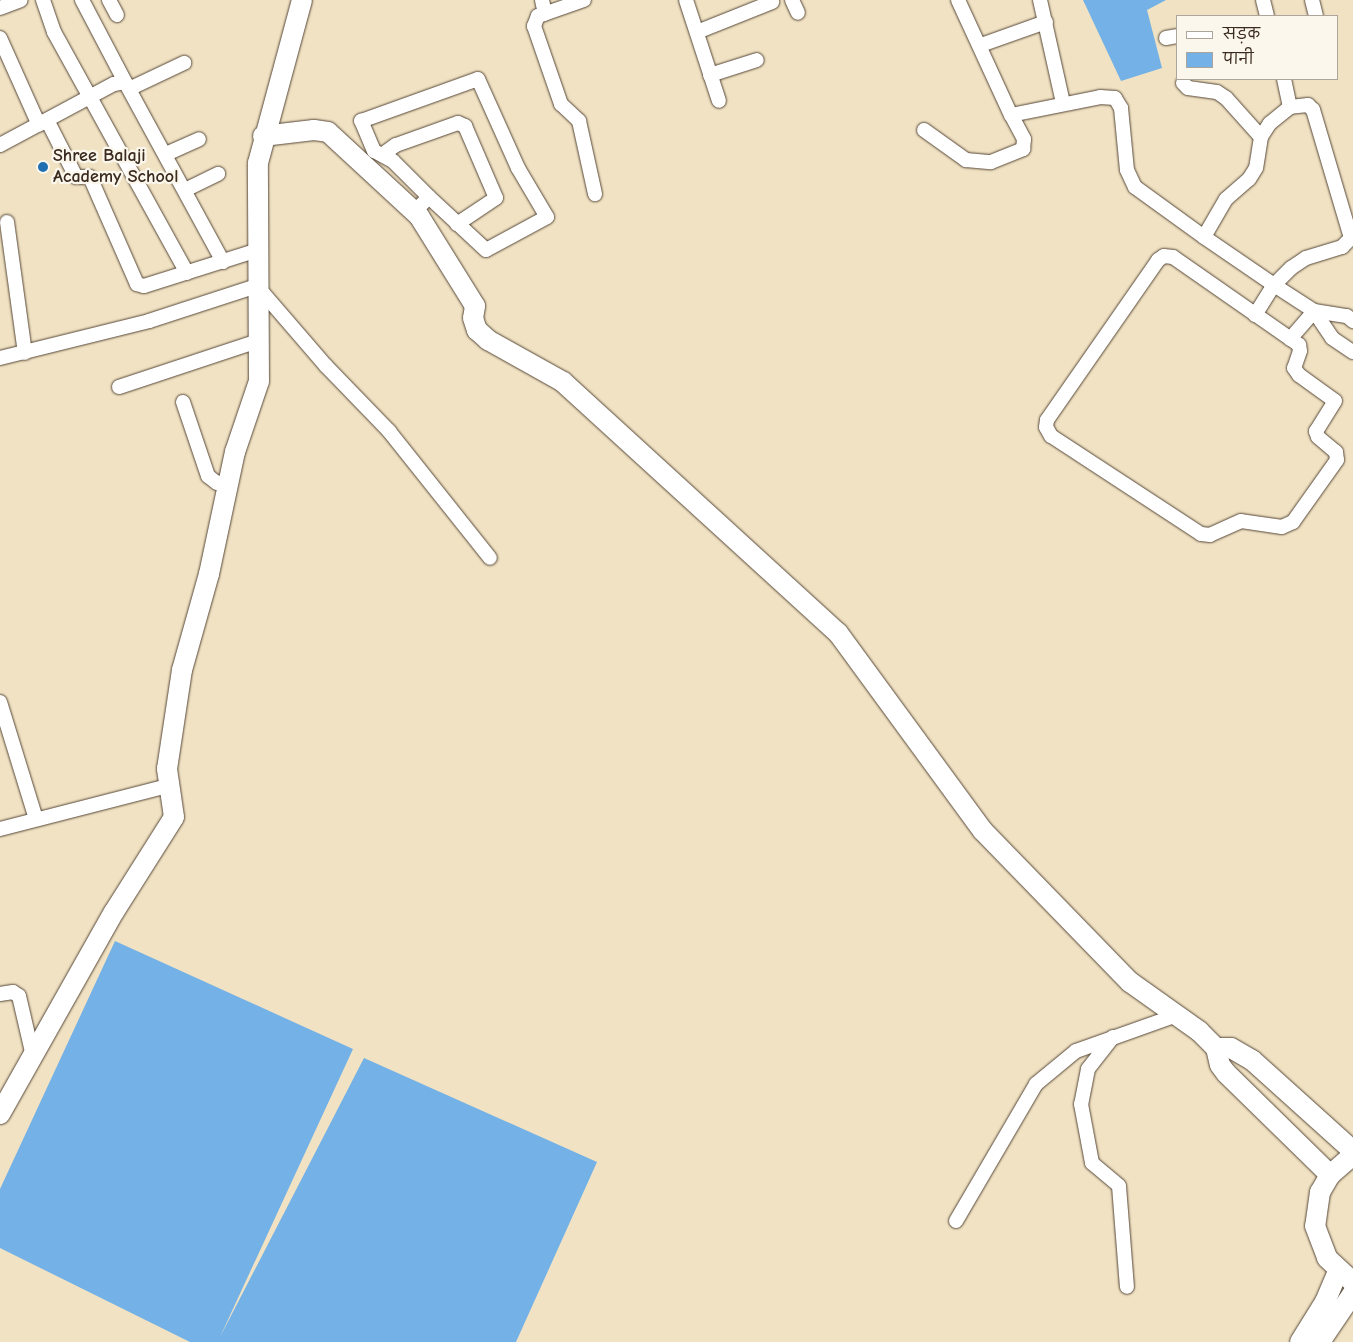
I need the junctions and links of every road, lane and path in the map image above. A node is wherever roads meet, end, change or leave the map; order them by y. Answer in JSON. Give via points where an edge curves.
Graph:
{"nodes":[{"id":1,"x":21,"y":0,"type":"edge"},
{"id":2,"x":43,"y":0,"type":"edge"},
{"id":3,"x":82,"y":0,"type":"edge"},
{"id":4,"x":109,"y":0,"type":"edge"},
{"id":5,"x":302,"y":0,"type":"edge"},
{"id":6,"x":542,"y":0,"type":"edge"},
{"id":7,"x":584,"y":0,"type":"edge"},
{"id":8,"x":686,"y":0,"type":"edge"},
{"id":9,"x":1040,"y":0,"type":"edge"},
{"id":10,"x":1263,"y":0,"type":"edge"},
{"id":11,"x":1312,"y":0,"type":"edge"},
{"id":12,"x":960,"y":1,"type":"edge"},
{"id":13,"x":772,"y":2,"type":"dead end"},
{"id":14,"x":0,"y":8,"type":"edge"},
{"id":15,"x":545,"y":14,"type":"junction"},
{"id":16,"x":117,"y":15,"type":"dead end"},
{"id":17,"x":1264,"y":15,"type":"edge"},
{"id":18,"x":1316,"y":15,"type":"edge"},
{"id":19,"x":1046,"y":22,"type":"junction"},
{"id":20,"x":697,"y":32,"type":"junction"},
{"id":21,"x":0,"y":38,"type":"edge"},
{"id":22,"x":981,"y":45,"type":"junction"},
{"id":23,"x":756,"y":60,"type":"dead end"},
{"id":24,"x":184,"y":64,"type":"dead end"},
{"id":25,"x":710,"y":75,"type":"junction"},
{"id":26,"x":1284,"y":80,"type":"edge"},
{"id":27,"x":1183,"y":82,"type":"dead end"},
{"id":28,"x":128,"y":85,"type":"junction"},
{"id":29,"x":89,"y":98,"type":"junction"},
{"id":30,"x":718,"y":101,"type":"dead end"},
{"id":31,"x":1063,"y":103,"type":"junction"},
{"id":32,"x":1290,"y":107,"type":"junction"},
{"id":33,"x":1011,"y":114,"type":"junction"},
{"id":34,"x":43,"y":123,"type":"junction"},
{"id":35,"x":924,"y":130,"type":"dead end"},
{"id":36,"x":263,"y":136,"type":"junction"},
{"id":37,"x":1261,"y":137,"type":"junction"},
{"id":38,"x":199,"y":139,"type":"dead end"},
{"id":39,"x":0,"y":146,"type":"edge"},
{"id":40,"x":166,"y":154,"type":"junction"},
{"id":41,"x":382,"y":155,"type":"junction"},
{"id":42,"x":218,"y":174,"type":"dead end"},
{"id":43,"x":185,"y":190,"type":"junction"},
{"id":44,"x":595,"y":194,"type":"dead end"},
{"id":45,"x":429,"y":197,"type":"junction"},
{"id":46,"x":414,"y":212,"type":"junction"},
{"id":47,"x":7,"y":222,"type":"dead end"},
{"id":48,"x":457,"y":224,"type":"junction"},
{"id":49,"x":1204,"y":236,"type":"junction"},
{"id":50,"x":258,"y":250,"type":"junction"},
{"id":51,"x":223,"y":262,"type":"junction"},
{"id":52,"x":187,"y":273,"type":"junction"},
{"id":53,"x":1274,"y":284,"type":"junction"},
{"id":54,"x":257,"y":286,"type":"junction"},
{"id":55,"x":1314,"y":311,"type":"junction"},
{"id":56,"x":1256,"y":315,"type":"junction"},
{"id":57,"x":1353,"y":321,"type":"edge"},
{"id":58,"x":1290,"y":339,"type":"junction"},
{"id":59,"x":258,"y":340,"type":"junction"},
{"id":60,"x":1353,"y":352,"type":"edge"},
{"id":61,"x":25,"y":353,"type":"junction"},
{"id":62,"x":0,"y":358,"type":"edge"},
{"id":63,"x":119,"y":386,"type":"dead end"},
{"id":64,"x":182,"y":402,"type":"dead end"},
{"id":65,"x":228,"y":482,"type":"junction"},
{"id":66,"x":490,"y":558,"type":"dead end"},
{"id":67,"x":0,"y":702,"type":"edge"},
{"id":68,"x":168,"y":786,"type":"junction"},
{"id":69,"x":36,"y":819,"type":"junction"},
{"id":70,"x":0,"y":829,"type":"edge"},
{"id":71,"x":0,"y":994,"type":"edge"},
{"id":72,"x":1177,"y":1015,"type":"junction"},
{"id":73,"x":1113,"y":1036,"type":"junction"},
{"id":74,"x":1216,"y":1048,"type":"junction"},
{"id":75,"x":33,"y":1056,"type":"junction"},
{"id":76,"x":0,"y":1114,"type":"edge"},
{"id":77,"x":1353,"y":1151,"type":"edge"},
{"id":78,"x":1353,"y":1155,"type":"edge"},
{"id":79,"x":1330,"y":1175,"type":"junction"},
{"id":80,"x":956,"y":1221,"type":"dead end"},
{"id":81,"x":1345,"y":1277,"type":"edge"},
{"id":82,"x":1127,"y":1287,"type":"dead end"},
{"id":83,"x":1353,"y":1293,"type":"edge"},
{"id":84,"x":1300,"y":1342,"type":"edge"},
{"id":85,"x":1320,"y":1342,"type":"edge"}],
"edges":[{"from":1,"to":14,"type":"street"},
{"from":2,"to":29,"type":"street","via":[[54,32]]},
{"from":3,"to":28,"type":"street"},
{"from":4,"to":16,"type":"street"},
{"from":5,"to":36,"type":"street"},
{"from":6,"to":15,"type":"street"},
{"from":7,"to":15,"type":"street"},
{"from":8,"to":20,"type":"street"},
{"from":9,"to":19,"type":"street"},
{"from":10,"to":17,"type":"street"},
{"from":11,"to":18,"type":"street"},
{"from":12,"to":22,"type":"street"},
{"from":13,"to":20,"type":"street"},
{"from":15,"to":44,"type":"street","via":[[538,16],[534,26],[560,104],[579,121]]},
{"from":19,"to":22,"type":"street"},
{"from":19,"to":31,"type":"street"},
{"from":20,"to":25,"type":"street"},
{"from":21,"to":34,"type":"street"},
{"from":22,"to":33,"type":"street"},
{"from":23,"to":25,"type":"street"},
{"from":24,"to":28,"type":"street"},
{"from":25,"to":30,"type":"street"},
{"from":26,"to":32,"type":"street"},
{"from":27,"to":37,"type":"street","via":[[1188,88],[1217,92],[1226,98]]},
{"from":28,"to":29,"type":"street","via":[[120,81]]},
{"from":28,"to":40,"type":"street"},
{"from":29,"to":34,"type":"street"},
{"from":29,"to":52,"type":"street"},
{"from":31,"to":33,"type":"street"},
{"from":31,"to":49,"type":"street","via":[[1115,98],[1122,108],[1127,170],[1135,187]]},
{"from":32,"to":37,"type":"street","via":[[1270,123]]},
{"from":32,"to":53,"type":"street","via":[[1308,105],[1313,110],[1351,238],[1342,247],[1306,258]]},
{"from":33,"to":35,"type":"street","via":[[1024,139],[1023,149],[991,162],[966,160]]},
{"from":34,"to":39,"type":"street"},
{"from":34,"to":52,"type":"street","via":[[76,177],[90,177],[137,284],[144,286]]},
{"from":36,"to":46,"type":"street","via":[[323,130]]},
{"from":36,"to":50,"type":"street","via":[[255,193]]},
{"from":37,"to":49,"type":"street","via":[[1256,168],[1249,179],[1226,199]]},
{"from":38,"to":40,"type":"street"},
{"from":40,"to":43,"type":"street"},
{"from":41,"to":45,"type":"street","via":[[393,161]]},
{"from":41,"to":48,"type":"street","via":[[396,145],[458,123],[465,126],[496,198]]},
{"from":41,"to":48,"type":"street","via":[[374,151],[361,120],[478,80],[518,168],[547,217],[486,250]]},
{"from":42,"to":43,"type":"street"},
{"from":43,"to":51,"type":"street"},
{"from":45,"to":46,"type":"street"},
{"from":45,"to":48,"type":"street"},
{"from":46,"to":72,"type":"street","via":[[475,306],[473,318],[477,330],[488,340],[563,382],[838,633],[983,831],[1130,982]]},
{"from":47,"to":61,"type":"street"},
{"from":49,"to":53,"type":"street"},
{"from":50,"to":51,"type":"street"},
{"from":50,"to":54,"type":"street"},
{"from":51,"to":52,"type":"street"},
{"from":53,"to":55,"type":"street"},
{"from":53,"to":56,"type":"street"},
{"from":54,"to":59,"type":"street"},
{"from":54,"to":61,"type":"street","via":[[149,322]]},
{"from":54,"to":66,"type":"street","via":[[326,366],[389,431]]},
{"from":55,"to":57,"type":"street","via":[[1347,316]]},
{"from":55,"to":58,"type":"street"},
{"from":55,"to":60,"type":"street","via":[[1332,338]]},
{"from":56,"to":58,"type":"street"},
{"from":56,"to":58,"type":"street","via":[[1173,257],[1164,256],[1158,260],[1052,412],[1046,427],[1051,436],[1201,534],[1210,535],[1241,521],[1282,526],[1293,522],[1338,456],[1316,431],[1335,400],[1299,375],[1294,368],[1301,348]]},
{"from":59,"to":63,"type":"street"},
{"from":59,"to":65,"type":"street","via":[[259,381]]},
{"from":61,"to":62,"type":"street"},
{"from":64,"to":65,"type":"street","via":[[208,476],[217,484]]},
{"from":65,"to":68,"type":"street","via":[[209,574],[182,670],[167,769]]},
{"from":67,"to":69,"type":"street"},
{"from":68,"to":69,"type":"street"},
{"from":68,"to":75,"type":"street","via":[[174,817],[127,888]]},
{"from":69,"to":70,"type":"street"},
{"from":71,"to":75,"type":"street","via":[[13,992],[19,996]]},
{"from":72,"to":73,"type":"street"},
{"from":72,"to":74,"type":"street","via":[[1200,1031]]},
{"from":73,"to":80,"type":"street","via":[[1076,1051],[1036,1084]]},
{"from":73,"to":82,"type":"street","via":[[1088,1069],[1081,1104],[1092,1163],[1119,1186]]},
{"from":74,"to":77,"type":"street","via":[[1231,1048],[1252,1060]]},
{"from":74,"to":79,"type":"street","via":[[1220,1065],[1226,1073]]},
{"from":75,"to":76,"type":"street"},
{"from":78,"to":79,"type":"street"},
{"from":79,"to":81,"type":"street","via":[[1320,1192],[1315,1226],[1319,1243]]},
{"from":81,"to":84,"type":"street"},
{"from":83,"to":85,"type":"street"}]}
